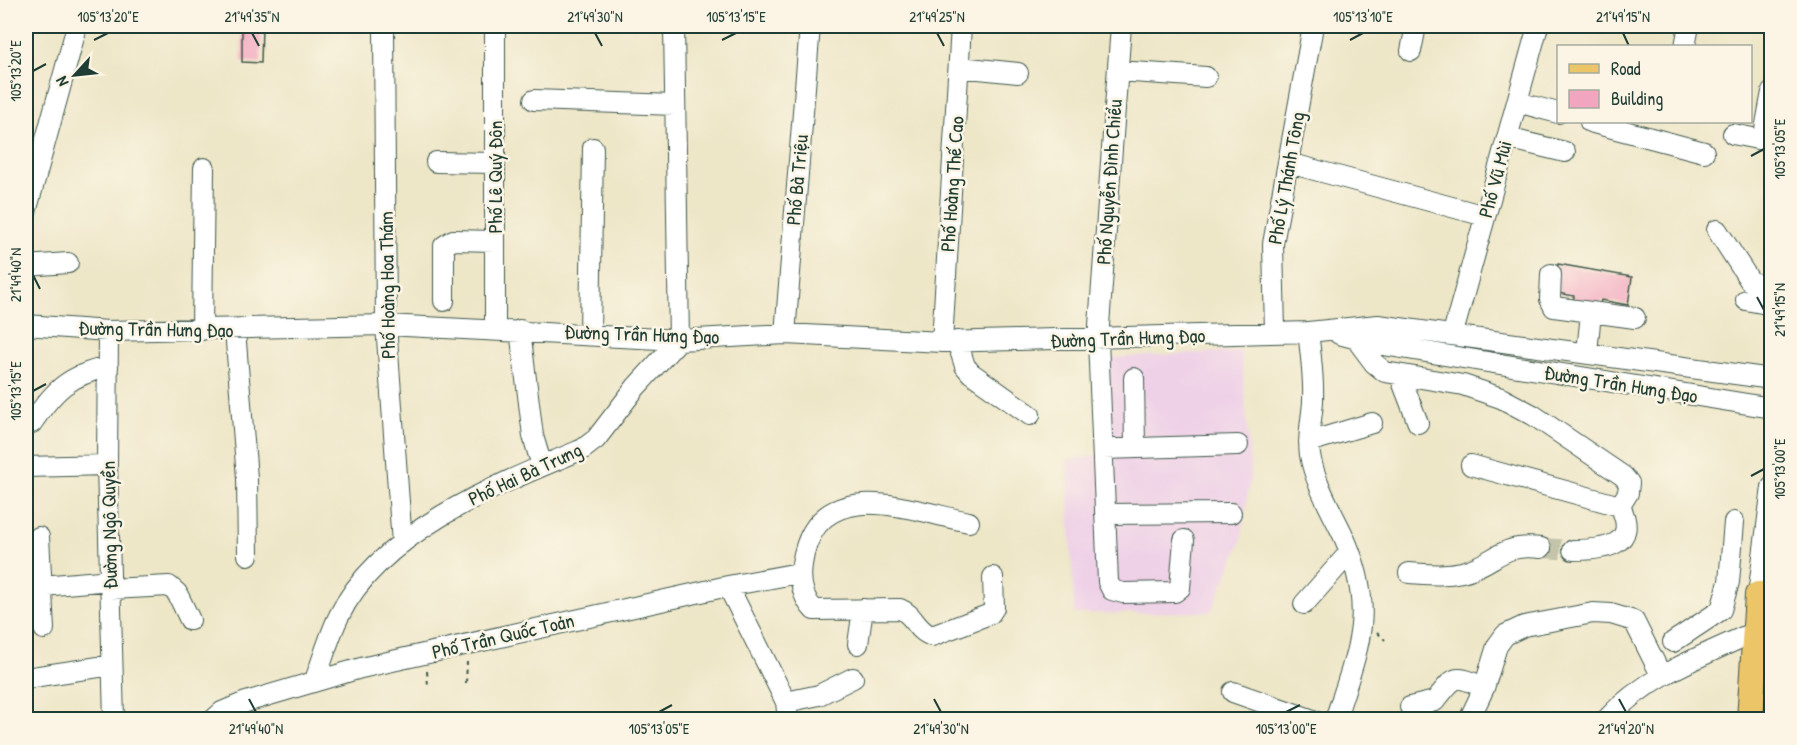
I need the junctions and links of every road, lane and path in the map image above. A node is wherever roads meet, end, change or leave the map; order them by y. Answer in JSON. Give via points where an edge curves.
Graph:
{"nodes":[{"id":1,"x":77,"y":26,"type":"edge"},
{"id":2,"x":384,"y":26,"type":"edge"},
{"id":3,"x":495,"y":26,"type":"edge"},
{"id":4,"x":674,"y":26,"type":"edge"},
{"id":5,"x":810,"y":26,"type":"edge"},
{"id":6,"x":962,"y":26,"type":"edge"},
{"id":7,"x":1121,"y":26,"type":"edge"},
{"id":8,"x":1313,"y":26,"type":"edge"},
{"id":9,"x":1416,"y":26,"type":"edge"},
{"id":10,"x":1538,"y":26,"type":"edge"},
{"id":11,"x":1689,"y":26,"type":"edge"},
{"id":12,"x":1685,"y":45,"type":"edge"},
{"id":13,"x":1411,"y":51,"type":"dead end"},
{"id":14,"x":959,"y":67,"type":"junction"},
{"id":15,"x":1118,"y":71,"type":"junction"},
{"id":16,"x":1018,"y":73,"type":"dead end"},
{"id":17,"x":1206,"y":77,"type":"dead end"},
{"id":18,"x":1772,"y":92,"type":"edge"},
{"id":19,"x":534,"y":100,"type":"dead end"},
{"id":20,"x":1516,"y":102,"type":"junction"},
{"id":21,"x":675,"y":105,"type":"junction"},
{"id":22,"x":1557,"y":113,"type":"edge"},
{"id":23,"x":1594,"y":123,"type":"edge"},
{"id":24,"x":1733,"y":135,"type":"dead end"},
{"id":25,"x":1507,"y":138,"type":"junction"},
{"id":26,"x":1767,"y":141,"type":"edge"},
{"id":27,"x":593,"y":148,"type":"dead end"},
{"id":28,"x":1565,"y":152,"type":"dead end"},
{"id":29,"x":1704,"y":152,"type":"dead end"},
{"id":30,"x":436,"y":162,"type":"dead end"},
{"id":31,"x":495,"y":163,"type":"junction"},
{"id":32,"x":1289,"y":164,"type":"junction"},
{"id":33,"x":204,"y":168,"type":"dead end"},
{"id":34,"x":26,"y":212,"type":"edge"},
{"id":35,"x":1485,"y":216,"type":"junction"},
{"id":36,"x":1717,"y":230,"type":"dead end"},
{"id":37,"x":495,"y":241,"type":"junction"},
{"id":38,"x":68,"y":263,"type":"dead end"},
{"id":39,"x":26,"y":266,"type":"edge"},
{"id":40,"x":1551,"y":274,"type":"dead end"},
{"id":41,"x":1772,"y":290,"type":"edge"},
{"id":42,"x":1746,"y":300,"type":"dead end"},
{"id":43,"x":444,"y":301,"type":"dead end"},
{"id":44,"x":1772,"y":305,"type":"edge"},
{"id":45,"x":1590,"y":313,"type":"junction"},
{"id":46,"x":1635,"y":318,"type":"dead end"},
{"id":47,"x":26,"y":325,"type":"edge"},
{"id":48,"x":386,"y":325,"type":"junction"},
{"id":49,"x":495,"y":329,"type":"junction"},
{"id":50,"x":202,"y":330,"type":"junction"},
{"id":51,"x":236,"y":330,"type":"junction"},
{"id":52,"x":520,"y":330,"type":"junction"},
{"id":53,"x":108,"y":331,"type":"junction"},
{"id":54,"x":1330,"y":331,"type":"junction"},
{"id":55,"x":1275,"y":332,"type":"junction"},
{"id":56,"x":1308,"y":332,"type":"junction"},
{"id":57,"x":1453,"y":333,"type":"junction"},
{"id":58,"x":590,"y":334,"type":"junction"},
{"id":59,"x":785,"y":334,"type":"junction"},
{"id":60,"x":1098,"y":339,"type":"junction"},
{"id":61,"x":1356,"y":339,"type":"junction"},
{"id":62,"x":679,"y":340,"type":"junction"},
{"id":63,"x":949,"y":342,"type":"junction"},
{"id":64,"x":1587,"y":352,"type":"junction"},
{"id":65,"x":108,"y":367,"type":"junction"},
{"id":66,"x":1400,"y":376,"type":"junction"},
{"id":67,"x":1134,"y":378,"type":"dead end"},
{"id":68,"x":1772,"y":379,"type":"edge"},
{"id":69,"x":1772,"y":408,"type":"edge"},
{"id":70,"x":1030,"y":415,"type":"dead end"},
{"id":71,"x":32,"y":423,"type":"dead end"},
{"id":72,"x":1372,"y":423,"type":"dead end"},
{"id":73,"x":1418,"y":423,"type":"dead end"},
{"id":74,"x":1309,"y":442,"type":"junction"},
{"id":75,"x":1238,"y":445,"type":"dead end"},
{"id":76,"x":1135,"y":448,"type":"junction"},
{"id":77,"x":1103,"y":449,"type":"junction"},
{"id":78,"x":107,"y":465,"type":"junction"},
{"id":79,"x":1471,"y":465,"type":"dead end"},
{"id":80,"x":542,"y":466,"type":"junction"},
{"id":81,"x":26,"y":467,"type":"edge"},
{"id":82,"x":1772,"y":487,"type":"edge"},
{"id":83,"x":1620,"y":506,"type":"junction"},
{"id":84,"x":1231,"y":513,"type":"dead end"},
{"id":85,"x":1106,"y":514,"type":"junction"},
{"id":86,"x":969,"y":522,"type":"dead end"},
{"id":87,"x":1734,"y":522,"type":"dead end"},
{"id":88,"x":39,"y":537,"type":"dead end"},
{"id":89,"x":1184,"y":540,"type":"dead end"},
{"id":90,"x":402,"y":543,"type":"junction"},
{"id":91,"x":1541,"y":548,"type":"tunnel mouth"},
{"id":92,"x":1574,"y":550,"type":"tunnel mouth"},
{"id":93,"x":1350,"y":552,"type":"junction"},
{"id":94,"x":248,"y":555,"type":"dead end"},
{"id":95,"x":1730,"y":563,"type":"junction"},
{"id":96,"x":1760,"y":568,"type":"junction"},
{"id":97,"x":799,"y":573,"type":"junction"},
{"id":98,"x":1409,"y":573,"type":"dead end"},
{"id":99,"x":993,"y":577,"type":"dead end"},
{"id":100,"x":111,"y":585,"type":"junction"},
{"id":101,"x":42,"y":586,"type":"junction"},
{"id":102,"x":728,"y":586,"type":"junction"},
{"id":103,"x":1765,"y":595,"type":"edge"},
{"id":104,"x":1304,"y":604,"type":"dead end"},
{"id":105,"x":863,"y":609,"type":"junction"},
{"id":106,"x":190,"y":620,"type":"dead end"},
{"id":107,"x":44,"y":628,"type":"dead end"},
{"id":108,"x":1754,"y":632,"type":"junction"},
{"id":109,"x":1673,"y":642,"type":"dead end"},
{"id":110,"x":467,"y":644,"type":"junction"},
{"id":111,"x":858,"y":644,"type":"dead end"},
{"id":112,"x":112,"y":665,"type":"junction"},
{"id":113,"x":1661,"y":675,"type":"junction"},
{"id":114,"x":26,"y":678,"type":"edge"},
{"id":115,"x":852,"y":678,"type":"dead end"},
{"id":116,"x":315,"y":680,"type":"junction"},
{"id":117,"x":466,"y":683,"type":"dead end"},
{"id":118,"x":1484,"y":688,"type":"junction"},
{"id":119,"x":1233,"y":692,"type":"dead end"},
{"id":120,"x":1410,"y":707,"type":"dead end"},
{"id":121,"x":787,"y":711,"type":"edge"},
{"id":122,"x":114,"y":720,"type":"edge"},
{"id":123,"x":213,"y":720,"type":"edge"},
{"id":124,"x":1313,"y":720,"type":"edge"},
{"id":125,"x":1335,"y":720,"type":"edge"},
{"id":126,"x":1469,"y":720,"type":"edge"},
{"id":127,"x":1606,"y":720,"type":"edge"},
{"id":128,"x":1750,"y":720,"type":"edge"}],
"edges":[{"from":1,"to":34,"type":"street"},
{"from":2,"to":48,"type":"street","name":"Phố Hoàng Hoa Thám"},
{"from":3,"to":31,"type":"street","name":"Phố Lê Quý Đôn"},
{"from":4,"to":21,"type":"street"},
{"from":5,"to":59,"type":"street","name":"Phố Bà Triệu"},
{"from":6,"to":14,"type":"street","name":"Phố Hoàng Thế Cao"},
{"from":7,"to":15,"type":"street","name":"Phố Nguyễn Đình Chiểu"},
{"from":8,"to":32,"type":"street","name":"Phố Lý Thánh Tông"},
{"from":9,"to":13,"type":"street"},
{"from":10,"to":20,"type":"street","name":"Phố Vũ Mùi"},
{"from":11,"to":12,"type":"street"},
{"from":14,"to":16,"type":"street"},
{"from":14,"to":63,"type":"street","name":"Phố Hoàng Thế Cao"},
{"from":15,"to":17,"type":"street"},
{"from":15,"to":60,"type":"street","name":"Phố Nguyễn Đình Chiểu"},
{"from":18,"to":26,"type":"street"},
{"from":19,"to":21,"type":"street"},
{"from":20,"to":22,"type":"street"},
{"from":20,"to":25,"type":"street","name":"Phố Vũ Mùi"},
{"from":21,"to":62,"type":"street"},
{"from":23,"to":29,"type":"street"},
{"from":24,"to":26,"type":"street"},
{"from":25,"to":28,"type":"street"},
{"from":25,"to":35,"type":"street","name":"Phố Vũ Mùi"},
{"from":27,"to":58,"type":"street"},
{"from":30,"to":31,"type":"street"},
{"from":31,"to":37,"type":"street","name":"Phố Lê Quý Đôn"},
{"from":32,"to":35,"type":"street"},
{"from":32,"to":55,"type":"street","name":"Phố Lý Thánh Tông","via":[[1273,244]]},
{"from":33,"to":50,"type":"street"},
{"from":35,"to":57,"type":"street","name":"Phố Vũ Mùi"},
{"from":36,"to":41,"type":"street","via":[[1750,281]]},
{"from":37,"to":43,"type":"street","via":[[453,240],[444,246]]},
{"from":37,"to":49,"type":"street","name":"Phố Lê Quý Đôn"},
{"from":38,"to":39,"type":"street"},
{"from":40,"to":45,"type":"street","via":[[1550,299],[1554,307]]},
{"from":42,"to":44,"type":"street"},
{"from":45,"to":46,"type":"street"},
{"from":45,"to":64,"type":"street"},
{"from":47,"to":53,"type":"street","name":"Đường Trần Hưng Đạo"},
{"from":48,"to":49,"type":"street","name":"Đường Trần Hưng Đạo"},
{"from":48,"to":51,"type":"street","name":"Đường Trần Hưng Đạo"},
{"from":48,"to":90,"type":"street","name":"Phố Hoàng Hoa Thám"},
{"from":49,"to":52,"type":"street","name":"Đường Trần Hưng Đạo"},
{"from":50,"to":51,"type":"street","name":"Đường Trần Hưng Đạo"},
{"from":50,"to":53,"type":"street","name":"Đường Trần Hưng Đạo"},
{"from":51,"to":94,"type":"street","via":[[247,478]]},
{"from":52,"to":58,"type":"street","name":"Đường Trần Hưng Đạo"},
{"from":52,"to":80,"type":"street","via":[[533,436]]},
{"from":53,"to":65,"type":"street","name":"Đường Ngô Quyền"},
{"from":54,"to":56,"type":"street","name":"Đường Trần Hưng Đạo"},
{"from":54,"to":57,"type":"street","name":"Đường Trần Hưng Đạo","via":[[1378,325]]},
{"from":54,"to":61,"type":"street","name":"Đường Trần Hưng Đạo"},
{"from":55,"to":56,"type":"street","name":"Đường Trần Hưng Đạo"},
{"from":55,"to":60,"type":"street","name":"Đường Trần Hưng Đạo"},
{"from":56,"to":74,"type":"street","via":[[1314,383]]},
{"from":57,"to":64,"type":"street","name":"Đường Trần Hưng Đạo"},
{"from":58,"to":62,"type":"street","name":"Đường Trần Hưng Đạo"},
{"from":59,"to":62,"type":"street","name":"Đường Trần Hưng Đạo"},
{"from":59,"to":63,"type":"street","name":"Đường Trần Hưng Đạo"},
{"from":60,"to":63,"type":"street","name":"Đường Trần Hưng Đạo"},
{"from":60,"to":77,"type":"street","name":"Phố Nguyễn Đình Chiểu"},
{"from":61,"to":66,"type":"street","via":[[1374,363],[1385,372]]},
{"from":61,"to":69,"type":"street","name":"Đường Trần Hưng Đạo"},
{"from":62,"to":80,"type":"street","name":"Phố Hai Bà Trưng","via":[[636,387],[596,440]]},
{"from":63,"to":70,"type":"street","via":[[971,373]]},
{"from":64,"to":68,"type":"street","name":"Đường Trần Hưng Đạo"},
{"from":65,"to":71,"type":"street","via":[[82,372],[63,385]]},
{"from":65,"to":78,"type":"street","name":"Đường Ngô Quyền"},
{"from":66,"to":73,"type":"street"},
{"from":66,"to":83,"type":"street","via":[[1463,385],[1533,414],[1623,476],[1629,483],[1628,493]]},
{"from":67,"to":76,"type":"street"},
{"from":72,"to":74,"type":"street"},
{"from":74,"to":93,"type":"street","via":[[1316,475]]},
{"from":75,"to":76,"type":"street"},
{"from":76,"to":77,"type":"street"},
{"from":77,"to":85,"type":"street","name":"Phố Nguyễn Đình Chiểu"},
{"from":78,"to":81,"type":"street"},
{"from":78,"to":100,"type":"street","name":"Đường Ngô Quyền"},
{"from":79,"to":83,"type":"street"},
{"from":80,"to":90,"type":"street","name":"Phố Hai Bà Trưng","via":[[467,500]]},
{"from":82,"to":96,"type":"street"},
{"from":83,"to":92,"type":"street","via":[[1627,528],[1619,541],[1609,548]]},
{"from":84,"to":85,"type":"street"},
{"from":85,"to":89,"type":"street","name":"Phố Nguyễn Đình Chiểu","via":[[1108,582],[1113,590],[1174,592],[1180,588]]},
{"from":86,"to":97,"type":"street","via":[[877,504],[850,504],[817,522],[807,538]]},
{"from":87,"to":95,"type":"street"},
{"from":88,"to":101,"type":"street"},
{"from":90,"to":116,"type":"street","name":"Phố Hai Bà Trưng","via":[[362,580],[339,615]]},
{"from":91,"to":98,"type":"street","via":[[1508,549],[1462,572]]},
{"from":93,"to":104,"type":"street"},
{"from":93,"to":125,"type":"street","via":[[1362,592],[1364,620]]},
{"from":95,"to":96,"type":"street"},
{"from":95,"to":109,"type":"street","via":[[1728,591],[1721,610]]},
{"from":96,"to":103,"type":"street"},
{"from":97,"to":102,"type":"street","name":"Phố Trần Quốc Toản"},
{"from":97,"to":105,"type":"street","via":[[806,602],[814,610]]},
{"from":99,"to":105,"type":"street","via":[[994,608],[990,614],[932,636],[923,633],[908,612]]},
{"from":100,"to":101,"type":"street"},
{"from":100,"to":106,"type":"street","via":[[169,586],[177,593]]},
{"from":100,"to":112,"type":"street","name":"Đường Ngô Quyền"},
{"from":101,"to":107,"type":"street"},
{"from":102,"to":110,"type":"street","name":"Phố Trần Quốc Toản"},
{"from":102,"to":121,"type":"street"},
{"from":103,"to":108,"type":"main road"},
{"from":105,"to":111,"type":"street"},
{"from":108,"to":113,"type":"street"},
{"from":108,"to":128,"type":"main road"},
{"from":110,"to":116,"type":"street","name":"Phố Trần Quốc Toản"},
{"from":110,"to":117,"type":"path"},
{"from":112,"to":114,"type":"street"},
{"from":112,"to":122,"type":"street","name":"Đường Ngô Quyền"},
{"from":113,"to":118,"type":"street","via":[[1634,621],[1593,613],[1524,626],[1505,635],[1497,646]]},
{"from":113,"to":127,"type":"street"},
{"from":115,"to":121,"type":"street"},
{"from":116,"to":123,"type":"street","name":"Phố Trần Quốc Toản","via":[[246,702]]},
{"from":118,"to":120,"type":"street","via":[[1457,677],[1435,700]]},
{"from":118,"to":126,"type":"street"},
{"from":119,"to":124,"type":"street"}]}
